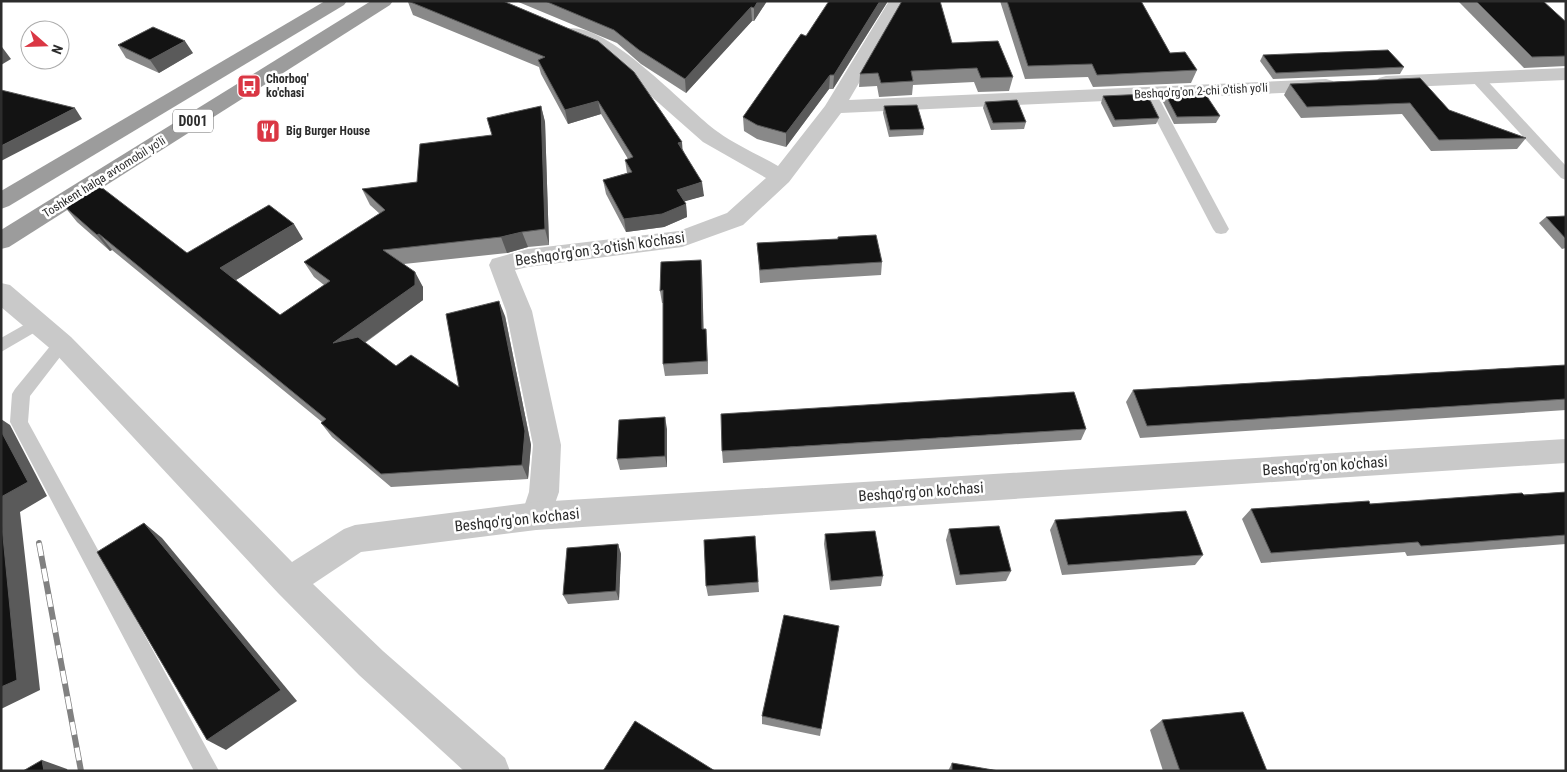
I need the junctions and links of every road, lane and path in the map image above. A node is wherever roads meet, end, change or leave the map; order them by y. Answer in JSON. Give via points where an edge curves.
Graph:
{"nodes":[{"id":1,"x":338,"y":1,"type":"edge"},
{"id":2,"x":384,"y":1,"type":"edge"},
{"id":3,"x":898,"y":1,"type":"edge"},
{"id":4,"x":556,"y":26,"type":"edge"},
{"id":5,"x":1566,"y":74,"type":"edge"},
{"id":6,"x":1477,"y":78,"type":"junction"},
{"id":7,"x":1149,"y":93,"type":"junction"},
{"id":8,"x":835,"y":107,"type":"junction"},
{"id":9,"x":1566,"y":176,"type":"edge"},
{"id":10,"x":781,"y":177,"type":"junction"},
{"id":11,"x":1,"y":201,"type":"edge"},
{"id":12,"x":1221,"y":229,"type":"dead end"},
{"id":13,"x":1,"y":241,"type":"edge"},
{"id":14,"x":5,"y":302,"type":"edge"},
{"id":15,"x":38,"y":323,"type":"junction"},
{"id":16,"x":62,"y":344,"type":"junction"},
{"id":17,"x":1,"y":346,"type":"edge"},
{"id":18,"x":1566,"y":451,"type":"edge"},
{"id":19,"x":536,"y":516,"type":"junction"},
{"id":20,"x":289,"y":582,"type":"junction"},
{"id":21,"x":207,"y":771,"type":"edge"},
{"id":22,"x":492,"y":771,"type":"edge"}],
"edges":[{"from":1,"to":11,"type":"highway","number":"D001"},
{"from":2,"to":13,"type":"highway","name":"Toshkent halqa avtomobil yo'li","number":"D001"},
{"from":3,"to":8,"type":"street"},
{"from":4,"to":10,"type":"street","via":[[608,49],[626,61],[711,137]]},
{"from":5,"to":6,"type":"street","name":"Beshqo'rg'on 2-chi o'tish yo'li"},
{"from":6,"to":7,"type":"street","name":"Beshqo'rg'on 2-chi o'tish yo'li"},
{"from":6,"to":9,"type":"lane"},
{"from":7,"to":8,"type":"street","name":"Beshqo'rg'on 2-chi o'tish yo'li"},
{"from":7,"to":12,"type":"lane"},
{"from":8,"to":10,"type":"street"},
{"from":10,"to":19,"type":"street","name":"Beshqo'rg'on 3-o'tish ko'chasi","via":[[735,219],[682,239],[528,258],[501,265],[519,311],[547,445],[544,492]]},
{"from":14,"to":15,"type":"street"},
{"from":15,"to":16,"type":"street"},
{"from":15,"to":17,"type":"lane"},
{"from":16,"to":20,"type":"street"},
{"from":16,"to":21,"type":"lane","via":[[21,394],[19,422]]},
{"from":18,"to":19,"type":"street","name":"Beshqo'rg'on ko'chasi"},
{"from":19,"to":20,"type":"street","name":"Beshqo'rg'on ko'chasi","via":[[355,539]]},
{"from":20,"to":22,"type":"street","via":[[371,664]]}]}
